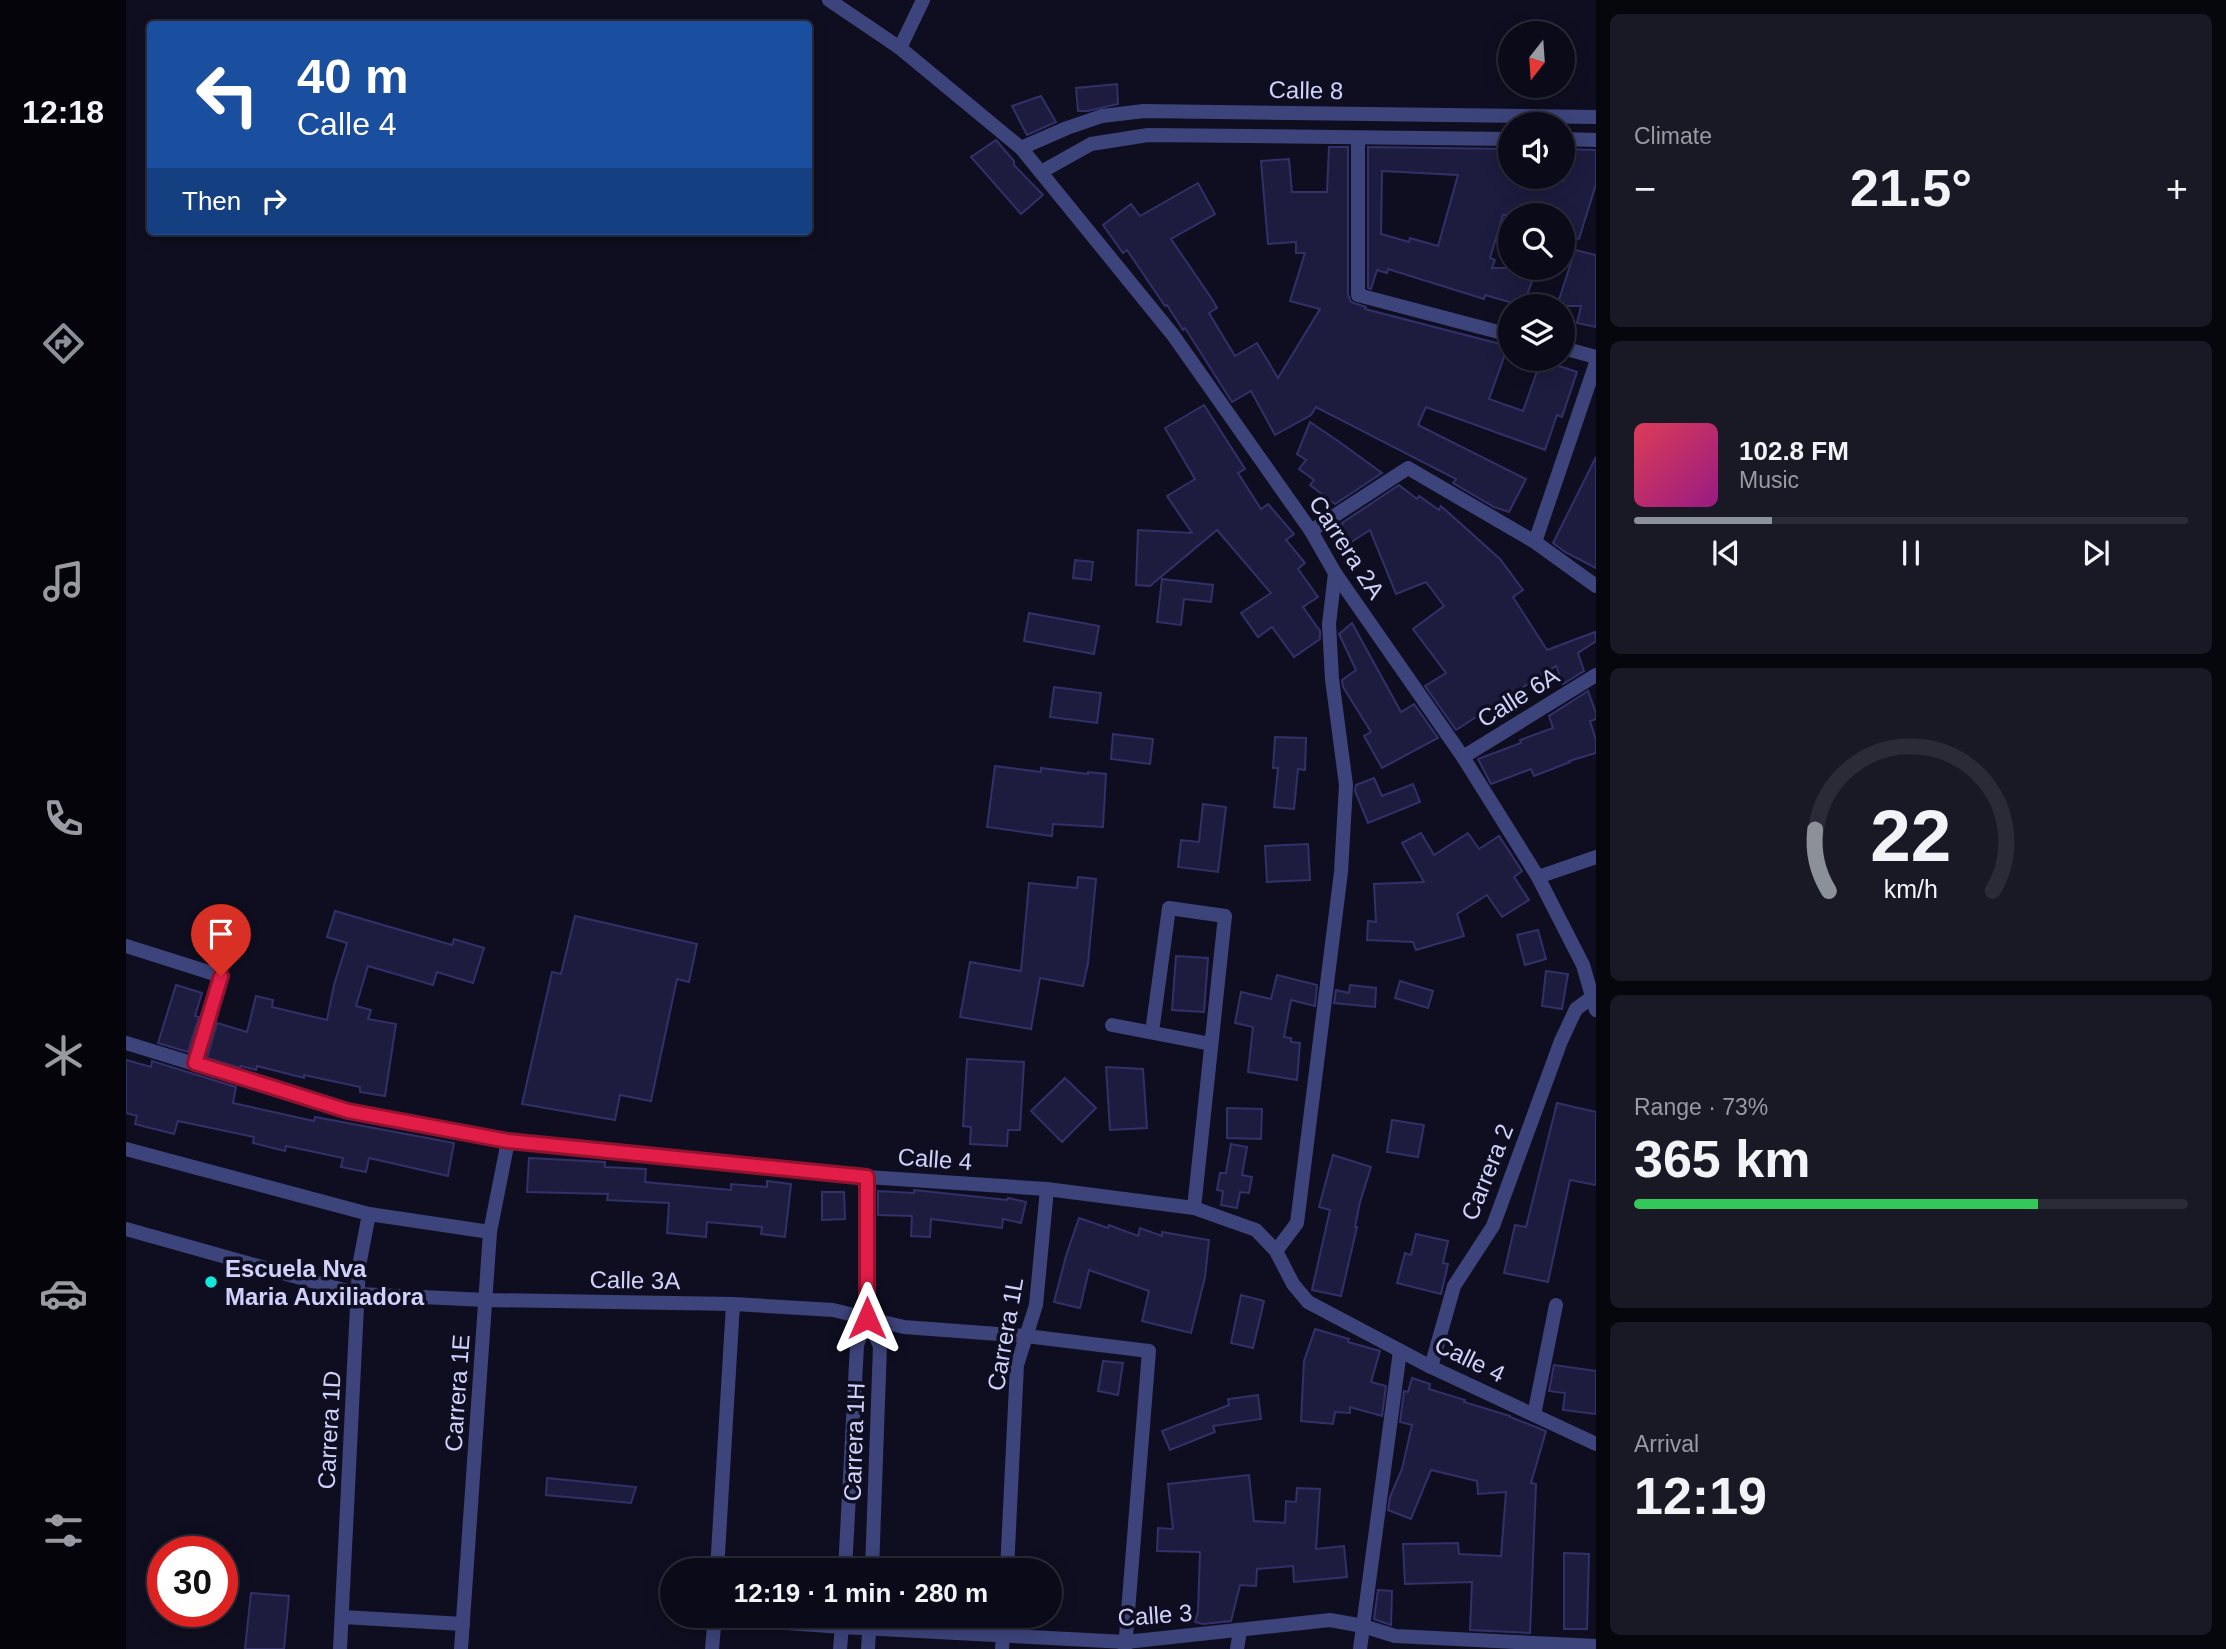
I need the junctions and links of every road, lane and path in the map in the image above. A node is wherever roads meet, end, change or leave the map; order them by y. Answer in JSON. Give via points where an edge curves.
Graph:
{"nodes":[{"id":1,"x":829,"y":0,"type":"edge"},
{"id":2,"x":923,"y":0,"type":"edge"},
{"id":3,"x":900,"y":48,"type":"junction"},
{"id":4,"x":1596,"y":117,"type":"edge"},
{"id":5,"x":1358,"y":139,"type":"junction"},
{"id":6,"x":1498,"y":139,"type":"edge"},
{"id":7,"x":1575,"y":139,"type":"edge"},
{"id":8,"x":1596,"y":140,"type":"edge"},
{"id":9,"x":1021,"y":148,"type":"junction"},
{"id":10,"x":1041,"y":172,"type":"junction"},
{"id":11,"x":1498,"y":332,"type":"edge"},
{"id":12,"x":1575,"y":351,"type":"edge"},
{"id":13,"x":1596,"y":357,"type":"edge"},
{"id":14,"x":1596,"y":363,"type":"edge"},
{"id":15,"x":1311,"y":531,"type":"junction"},
{"id":16,"x":1535,"y":542,"type":"junction"},
{"id":17,"x":1335,"y":573,"type":"junction"},
{"id":18,"x":1596,"y":586,"type":"edge"},
{"id":19,"x":1596,"y":675,"type":"edge"},
{"id":20,"x":1464,"y":757,"type":"junction"},
{"id":21,"x":1596,"y":858,"type":"edge"},
{"id":22,"x":1538,"y":877,"type":"junction"},
{"id":23,"x":126,"y":946,"type":"edge"},
{"id":24,"x":1594,"y":1004,"type":"edge"},
{"id":25,"x":1112,"y":1024,"type":"dead end"},
{"id":26,"x":1152,"y":1032,"type":"junction"},
{"id":27,"x":126,"y":1043,"type":"edge"},
{"id":28,"x":1211,"y":1044,"type":"junction"},
{"id":29,"x":195,"y":1063,"type":"junction"},
{"id":30,"x":508,"y":1141,"type":"junction"},
{"id":31,"x":126,"y":1149,"type":"edge"},
{"id":32,"x":867,"y":1177,"type":"junction"},
{"id":33,"x":1047,"y":1189,"type":"junction"},
{"id":34,"x":1194,"y":1208,"type":"junction"},
{"id":35,"x":369,"y":1214,"type":"junction"},
{"id":36,"x":126,"y":1229,"type":"edge"},
{"id":37,"x":490,"y":1232,"type":"junction"},
{"id":38,"x":1276,"y":1251,"type":"junction"},
{"id":39,"x":358,"y":1294,"type":"junction"},
{"id":40,"x":486,"y":1300,"type":"junction"},
{"id":41,"x":733,"y":1304,"type":"junction"},
{"id":42,"x":1556,"y":1305,"type":"dead end"},
{"id":43,"x":867,"y":1318,"type":"junction"},
{"id":44,"x":1026,"y":1336,"type":"junction"},
{"id":45,"x":1400,"y":1350,"type":"junction"},
{"id":46,"x":1432,"y":1367,"type":"junction"},
{"id":47,"x":1534,"y":1415,"type":"junction"},
{"id":48,"x":1596,"y":1444,"type":"edge"},
{"id":49,"x":719,"y":1558,"type":"edge"},
{"id":50,"x":846,"y":1558,"type":"edge"},
{"id":51,"x":872,"y":1558,"type":"edge"},
{"id":52,"x":1008,"y":1558,"type":"edge"},
{"id":53,"x":343,"y":1616,"type":"junction"},
{"id":54,"x":463,"y":1624,"type":"junction"},
{"id":55,"x":1363,"y":1626,"type":"junction"},
{"id":56,"x":714,"y":1628,"type":"edge"},
{"id":57,"x":842,"y":1628,"type":"edge"},
{"id":58,"x":869,"y":1628,"type":"edge"},
{"id":59,"x":910,"y":1628,"type":"edge"},
{"id":60,"x":1240,"y":1631,"type":"junction"},
{"id":61,"x":1003,"y":1642,"type":"edge"},
{"id":62,"x":1126,"y":1646,"type":"edge"},
{"id":63,"x":1596,"y":1646,"type":"edge"},
{"id":64,"x":340,"y":1649,"type":"edge"},
{"id":65,"x":461,"y":1649,"type":"edge"},
{"id":66,"x":712,"y":1649,"type":"edge"},
{"id":67,"x":840,"y":1649,"type":"edge"},
{"id":68,"x":867,"y":1649,"type":"edge"},
{"id":69,"x":1237,"y":1649,"type":"edge"},
{"id":70,"x":1360,"y":1649,"type":"edge"}],
"edges":[{"from":1,"to":3,"type":"street","name":"Carrera 2A"},
{"from":2,"to":3,"type":"street"},
{"from":3,"to":9,"type":"street","name":"Carrera 2A"},
{"from":4,"to":9,"type":"street","name":"Calle 8","via":[[1144,111],[1102,117]]},
{"from":5,"to":6,"type":"street","name":"Calle 8"},
{"from":5,"to":10,"type":"street","name":"Calle 8","via":[[1148,135],[1091,144]]},
{"from":5,"to":11,"type":"street","via":[[1357,295]]},
{"from":7,"to":8,"type":"street"},
{"from":9,"to":10,"type":"street","name":"Carrera 2A"},
{"from":10,"to":15,"type":"street","name":"Carrera 2A","via":[[1173,335]]},
{"from":12,"to":13,"type":"street"},
{"from":14,"to":16,"type":"street"},
{"from":15,"to":16,"type":"street","via":[[1408,468]]},
{"from":15,"to":17,"type":"street","name":"Carrera 2A"},
{"from":16,"to":18,"type":"street"},
{"from":17,"to":20,"type":"street","name":"Carrera 2A"},
{"from":17,"to":38,"type":"street","via":[[1329,624],[1346,785],[1341,872],[1297,1223]]},
{"from":19,"to":20,"type":"street","name":"Calle 6A"},
{"from":20,"to":22,"type":"street","name":"Carrera 2A"},
{"from":21,"to":22,"type":"street"},
{"from":22,"to":24,"type":"street","name":"Carrera 2A","via":[[1583,965]]},
{"from":23,"to":29,"type":"street","via":[[221,976]]},
{"from":24,"to":46,"type":"street","name":"Carrera 2","via":[[1576,1009],[1561,1041],[1493,1227],[1454,1286]]},
{"from":25,"to":26,"type":"street"},
{"from":26,"to":28,"type":"street"},
{"from":26,"to":28,"type":"street","via":[[1169,908],[1225,916]]},
{"from":27,"to":29,"type":"street","name":"Calle 4"},
{"from":28,"to":34,"type":"street"},
{"from":29,"to":30,"type":"street","name":"Calle 4","via":[[348,1111]]},
{"from":30,"to":32,"type":"street","name":"Calle 4"},
{"from":30,"to":37,"type":"street","name":"Carrera 1E"},
{"from":31,"to":35,"type":"street"},
{"from":32,"to":33,"type":"street","name":"Calle 4"},
{"from":32,"to":43,"type":"street","name":"Carrera 1H"},
{"from":33,"to":34,"type":"street","name":"Calle 4"},
{"from":33,"to":44,"type":"street","name":"Carrera 1L","via":[[1035,1305]]},
{"from":34,"to":38,"type":"street","name":"Calle 4","via":[[1256,1230]]},
{"from":35,"to":37,"type":"street"},
{"from":35,"to":39,"type":"street","name":"Carrera 1D"},
{"from":36,"to":39,"type":"street","name":"Calle 3A"},
{"from":37,"to":40,"type":"street","name":"Carrera 1E"},
{"from":38,"to":45,"type":"street","name":"Calle 4","via":[[1308,1302]]},
{"from":39,"to":40,"type":"street","name":"Calle 3A"},
{"from":39,"to":53,"type":"street","name":"Carrera 1D"},
{"from":40,"to":41,"type":"street","name":"Calle 3A"},
{"from":40,"to":54,"type":"street","name":"Carrera 1E"},
{"from":41,"to":43,"type":"street","name":"Calle 3A","via":[[832,1310]]},
{"from":41,"to":49,"type":"street"},
{"from":42,"to":47,"type":"street"},
{"from":43,"to":44,"type":"street","name":"Calle 3A","via":[[904,1327]]},
{"from":43,"to":50,"type":"street","name":"Carrera 1H","via":[[858,1345]]},
{"from":43,"to":51,"type":"street","name":"Carrera 1H","via":[[880,1346]]},
{"from":44,"to":52,"type":"street","name":"Carrera 1L","via":[[1017,1365]]},
{"from":44,"to":62,"type":"street","name":"Calle 3A","via":[[1149,1351]]},
{"from":45,"to":46,"type":"street","name":"Calle 4"},
{"from":45,"to":55,"type":"street"},
{"from":46,"to":47,"type":"street","name":"Calle 4"},
{"from":47,"to":48,"type":"street","name":"Calle 4"},
{"from":53,"to":54,"type":"street"},
{"from":53,"to":64,"type":"street","name":"Carrera 1D"},
{"from":54,"to":65,"type":"street","name":"Carrera 1E"},
{"from":55,"to":60,"type":"street","name":"Calle 3","via":[[1330,1620]]},
{"from":55,"to":63,"type":"street","name":"Calle 3","via":[[1395,1636]]},
{"from":55,"to":70,"type":"street"},
{"from":56,"to":66,"type":"street"},
{"from":57,"to":67,"type":"street"},
{"from":58,"to":68,"type":"street"},
{"from":59,"to":61,"type":"street","name":"Calle 3"},
{"from":60,"to":62,"type":"street","name":"Calle 3"},
{"from":60,"to":69,"type":"street"},
{"from":61,"to":62,"type":"street","name":"Calle 3"}]}
